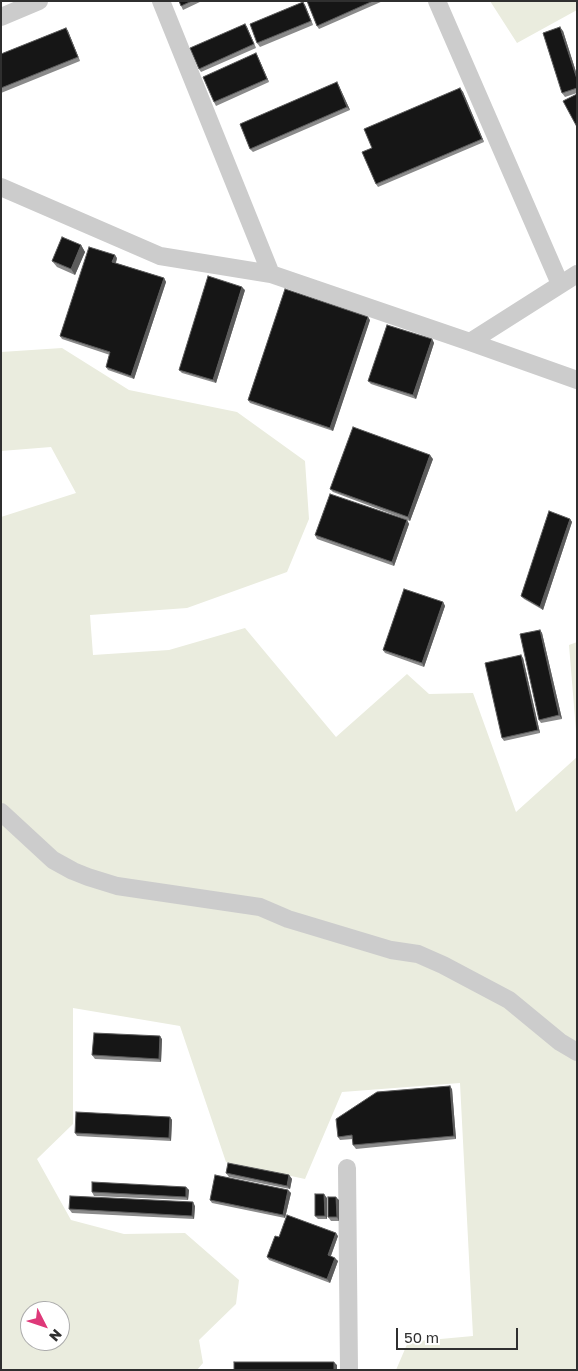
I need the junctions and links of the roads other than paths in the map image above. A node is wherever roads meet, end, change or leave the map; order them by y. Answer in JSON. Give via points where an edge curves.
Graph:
{"nodes":[{"id":1,"x":39,"y":1,"type":"edge"},
{"id":2,"x":161,"y":1,"type":"edge"},
{"id":3,"x":437,"y":1,"type":"edge"},
{"id":4,"x":1,"y":17,"type":"edge"},
{"id":5,"x":1,"y":186,"type":"edge"},
{"id":6,"x":271,"y":274,"type":"junction"},
{"id":7,"x":577,"y":274,"type":"edge"},
{"id":8,"x":560,"y":284,"type":"junction"},
{"id":9,"x":470,"y":342,"type":"junction"},
{"id":10,"x":577,"y":380,"type":"edge"},
{"id":11,"x":1,"y":812,"type":"edge"},
{"id":12,"x":577,"y":1052,"type":"edge"},
{"id":13,"x":347,"y":1168,"type":"dead end"},
{"id":14,"x":349,"y":1370,"type":"edge"}],
"edges":[{"from":1,"to":4,"type":"street"},
{"from":2,"to":6,"type":"street"},
{"from":3,"to":8,"type":"street"},
{"from":5,"to":6,"type":"street","via":[[160,256]]},
{"from":6,"to":9,"type":"street"},
{"from":7,"to":8,"type":"street"},
{"from":8,"to":9,"type":"street"},
{"from":9,"to":10,"type":"street"},
{"from":11,"to":12,"type":"street","via":[[53,860],[88,877],[117,886],[260,907],[288,919],[391,950],[418,954],[510,1000],[560,1042]]},
{"from":13,"to":14,"type":"street"}]}
